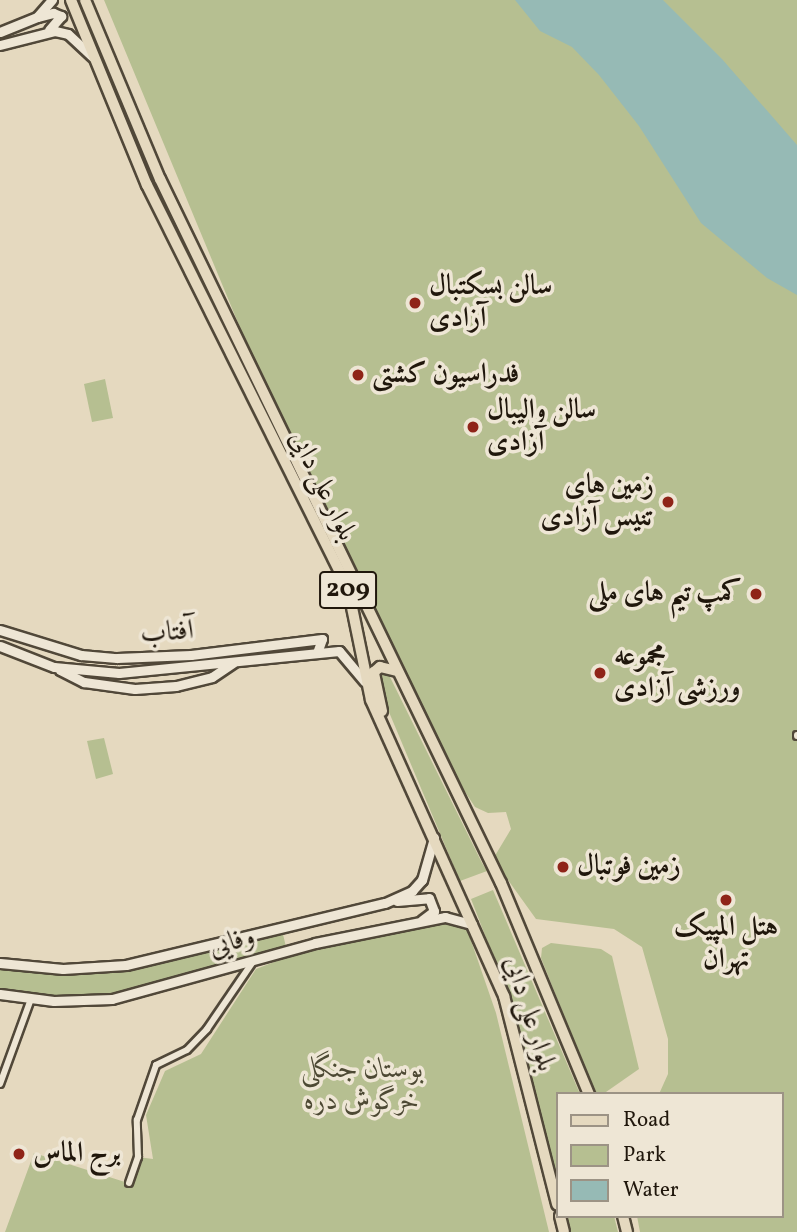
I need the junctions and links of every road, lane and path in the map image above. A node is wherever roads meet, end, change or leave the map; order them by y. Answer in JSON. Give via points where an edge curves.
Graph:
{"nodes":[{"id":1,"x":52,"y":0,"type":"edge"},
{"id":2,"x":71,"y":0,"type":"edge"},
{"id":3,"x":86,"y":0,"type":"edge"},
{"id":4,"x":37,"y":17,"type":"junction"},
{"id":5,"x":0,"y":32,"type":"edge"},
{"id":6,"x":46,"y":32,"type":"junction"},
{"id":7,"x":0,"y":44,"type":"edge"},
{"id":8,"x":93,"y":56,"type":"junction"},
{"id":9,"x":0,"y":630,"type":"edge"},
{"id":10,"x":0,"y":646,"type":"edge"},
{"id":11,"x":317,"y":653,"type":"junction"},
{"id":12,"x":234,"y":662,"type":"junction"},
{"id":13,"x":52,"y":666,"type":"junction"},
{"id":14,"x":397,"y":671,"type":"junction"},
{"id":15,"x":365,"y":682,"type":"junction"},
{"id":16,"x":393,"y":747,"type":"junction"},
{"id":17,"x":433,"y":838,"type":"junction"},
{"id":18,"x":385,"y":903,"type":"junction"},
{"id":19,"x":421,"y":921,"type":"junction"},
{"id":20,"x":475,"y":926,"type":"junction"},
{"id":21,"x":254,"y":960,"type":"junction"},
{"id":22,"x":0,"y":963,"type":"edge"},
{"id":23,"x":0,"y":994,"type":"edge"},
{"id":24,"x":32,"y":999,"type":"junction"},
{"id":25,"x":0,"y":1084,"type":"edge"},
{"id":26,"x":588,"y":1092,"type":"edge"},
{"id":27,"x":129,"y":1183,"type":"dead end"},
{"id":28,"x":556,"y":1200,"type":"edge"}],
"edges":[{"from":1,"to":4,"type":"street"},
{"from":2,"to":8,"type":"main road","name":"بلوار علی دایی","number":"209"},
{"from":3,"to":14,"type":"main road","name":"بلوار علی دایی","number":"209","via":[[160,179]]},
{"from":4,"to":5,"type":"street"},
{"from":4,"to":6,"type":"street","via":[[61,16]]},
{"from":6,"to":7,"type":"street"},
{"from":6,"to":8,"type":"street","via":[[68,34]]},
{"from":8,"to":15,"type":"main road","name":"بلوار علی دایی","number":"209","via":[[147,185],[348,588]]},
{"from":9,"to":11,"type":"street","name":"آفتاب","via":[[69,652],[117,658],[191,656],[323,639]]},
{"from":10,"to":13,"type":"street","name":"آفتاب"},
{"from":11,"to":12,"type":"street","name":"آفتاب"},
{"from":11,"to":15,"type":"street","name":"آفتاب","via":[[339,652]]},
{"from":12,"to":13,"type":"street","name":"آفتاب","via":[[151,673]]},
{"from":12,"to":13,"type":"street","via":[[212,677],[135,689],[83,682]]},
{"from":14,"to":16,"type":"main road","via":[[380,667],[373,678]]},
{"from":14,"to":26,"type":"main road","name":"بلوار علی دایی","number":"209","via":[[501,883]]},
{"from":15,"to":16,"type":"main road","name":"بلوار علی دایی","number":"209"},
{"from":16,"to":17,"type":"main road","name":"بلوار علی دایی","number":"209"},
{"from":17,"to":18,"type":"street","name":"وفایی","via":[[422,880],[412,891]]},
{"from":17,"to":20,"type":"main road","name":"بلوار علی دایی","number":"209"},
{"from":18,"to":19,"type":"street","via":[[429,898],[434,911]]},
{"from":18,"to":22,"type":"street","name":"وفایی","via":[[126,965],[63,969]]},
{"from":19,"to":20,"type":"street","name":"وفایی","via":[[454,917]]},
{"from":19,"to":21,"type":"street","name":"وفایی"},
{"from":20,"to":28,"type":"main road","name":"بلوار علی دایی","number":"209","via":[[504,996]]},
{"from":21,"to":24,"type":"street","name":"وفایی","via":[[139,995],[82,1001]]},
{"from":21,"to":27,"type":"street","via":[[207,1029],[187,1050],[156,1065],[137,1120],[138,1157]]},
{"from":23,"to":24,"type":"street","name":"وفایی"},
{"from":24,"to":25,"type":"street"}]}
